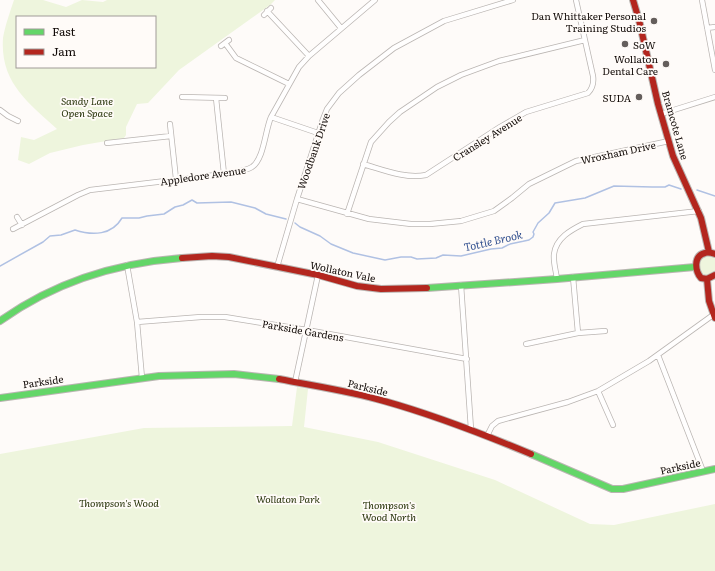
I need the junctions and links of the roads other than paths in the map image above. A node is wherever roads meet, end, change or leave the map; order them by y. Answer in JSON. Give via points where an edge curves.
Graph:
{"nodes":[{"id":1,"x":318,"y":0,"type":"edge"},
{"id":2,"x":374,"y":0,"type":"edge"},
{"id":3,"x":513,"y":0,"type":"edge"},
{"id":4,"x":576,"y":0,"type":"edge"},
{"id":5,"x":633,"y":0,"type":"edge"},
{"id":6,"x":702,"y":0,"type":"edge"},
{"id":7,"x":267,"y":11,"type":"dead end"},
{"id":8,"x":715,"y":27,"type":"edge"},
{"id":9,"x":342,"y":28,"type":"junction"},
{"id":10,"x":707,"y":28,"type":"junction"},
{"id":11,"x":585,"y":40,"type":"junction"},
{"id":12,"x":220,"y":46,"type":"dead end"},
{"id":13,"x":309,"y":56,"type":"junction"},
{"id":14,"x":715,"y":70,"type":"edge"},
{"id":15,"x":289,"y":84,"type":"junction"},
{"id":16,"x":182,"y":97,"type":"dead end"},
{"id":17,"x":216,"y":98,"type":"junction"},
{"id":18,"x":225,"y":98,"type":"dead end"},
{"id":19,"x":715,"y":98,"type":"edge"},
{"id":20,"x":0,"y":110,"type":"edge"},
{"id":21,"x":661,"y":114,"type":"junction"},
{"id":22,"x":271,"y":117,"type":"junction"},
{"id":23,"x":18,"y":121,"type":"dead end"},
{"id":24,"x":170,"y":124,"type":"dead end"},
{"id":25,"x":318,"y":133,"type":"junction"},
{"id":26,"x":128,"y":134,"type":"dead end"},
{"id":27,"x":171,"y":136,"type":"junction"},
{"id":28,"x":129,"y":140,"type":"junction"},
{"id":29,"x":669,"y":141,"type":"junction"},
{"id":30,"x":107,"y":143,"type":"dead end"},
{"id":31,"x":363,"y":164,"type":"junction"},
{"id":32,"x":224,"y":174,"type":"junction"},
{"id":33,"x":176,"y":179,"type":"junction"},
{"id":34,"x":132,"y":184,"type":"junction"},
{"id":35,"x":133,"y":190,"type":"dead end"},
{"id":36,"x":297,"y":199,"type":"junction"},
{"id":37,"x":699,"y":211,"type":"junction"},
{"id":38,"x":347,"y":214,"type":"junction"},
{"id":39,"x":17,"y":216,"type":"dead end"},
{"id":40,"x":22,"y":225,"type":"junction"},
{"id":41,"x":12,"y":229,"type":"dead end"},
{"id":42,"x":712,"y":253,"type":"edge"},
{"id":43,"x":127,"y":265,"type":"junction"},
{"id":44,"x":277,"y":267,"type":"junction"},
{"id":45,"x":695,"y":267,"type":"junction"},
{"id":46,"x":318,"y":275,"type":"junction"},
{"id":47,"x":715,"y":275,"type":"edge"},
{"id":48,"x":573,"y":277,"type":"junction"},
{"id":49,"x":557,"y":279,"type":"junction"},
{"id":50,"x":707,"y":279,"type":"junction"},
{"id":51,"x":461,"y":285,"type":"junction"},
{"id":52,"x":714,"y":316,"type":"edge"},
{"id":53,"x":0,"y":320,"type":"edge"},
{"id":54,"x":137,"y":322,"type":"junction"},
{"id":55,"x":307,"y":330,"type":"junction"},
{"id":56,"x":604,"y":331,"type":"dead end"},
{"id":57,"x":578,"y":333,"type":"junction"},
{"id":58,"x":526,"y":344,"type":"dead end"},
{"id":59,"x":658,"y":355,"type":"junction"},
{"id":60,"x":467,"y":359,"type":"junction"},
{"id":61,"x":142,"y":378,"type":"junction"},
{"id":62,"x":295,"y":382,"type":"junction"},
{"id":63,"x":598,"y":391,"type":"junction"},
{"id":64,"x":0,"y":398,"type":"edge"},
{"id":65,"x":613,"y":425,"type":"dead end"},
{"id":66,"x":471,"y":429,"type":"junction"},
{"id":67,"x":487,"y":436,"type":"junction"},
{"id":68,"x":715,"y":469,"type":"edge"},
{"id":69,"x":703,"y":471,"type":"junction"}],
"edges":[{"from":1,"to":9,"type":"street"},
{"from":2,"to":9,"type":"street","name":"Appledore Avenue"},
{"from":3,"to":25,"type":"street","name":"Woodbank Drive","via":[[444,21],[394,48],[339,93],[327,109]]},
{"from":4,"to":11,"type":"street","name":"Cransley Avenue"},
{"from":5,"to":21,"type":"street","name":"Bramcote Lane"},
{"from":6,"to":10,"type":"street"},
{"from":7,"to":13,"type":"street"},
{"from":8,"to":10,"type":"street"},
{"from":9,"to":13,"type":"street","name":"Appledore Avenue"},
{"from":10,"to":14,"type":"street"},
{"from":11,"to":31,"type":"street","via":[[499,61],[437,87],[389,122],[371,142]]},
{"from":11,"to":31,"type":"street","name":"Cransley Avenue","via":[[594,76],[592,89],[588,93],[526,112],[426,175],[407,176]]},
{"from":12,"to":15,"type":"street","via":[[227,41],[236,58]]},
{"from":13,"to":15,"type":"street","name":"Appledore Avenue"},
{"from":15,"to":22,"type":"street","name":"Appledore Avenue"},
{"from":16,"to":17,"type":"street"},
{"from":17,"to":18,"type":"street"},
{"from":17,"to":32,"type":"street"},
{"from":19,"to":21,"type":"street"},
{"from":20,"to":23,"type":"street"},
{"from":21,"to":29,"type":"street","name":"Bramcote Lane"},
{"from":22,"to":25,"type":"street"},
{"from":22,"to":32,"type":"street","name":"Appledore Avenue","via":[[255,164],[246,170]]},
{"from":24,"to":27,"type":"street"},
{"from":25,"to":36,"type":"street","name":"Woodbank Drive"},
{"from":26,"to":28,"type":"street"},
{"from":27,"to":28,"type":"street"},
{"from":27,"to":33,"type":"street"},
{"from":28,"to":30,"type":"street"},
{"from":29,"to":37,"type":"street","name":"Bramcote Lane","via":[[678,168]]},
{"from":29,"to":38,"type":"street","name":"Wroxham Drive","via":[[576,161],[529,184],[494,210],[461,220],[411,224],[369,220]]},
{"from":31,"to":38,"type":"street"},
{"from":32,"to":33,"type":"street","name":"Appledore Avenue"},
{"from":33,"to":34,"type":"street","name":"Appledore Avenue"},
{"from":34,"to":35,"type":"street"},
{"from":34,"to":40,"type":"street","name":"Appledore Avenue","via":[[83,192]]},
{"from":36,"to":38,"type":"street","name":"Wroxham Drive"},
{"from":36,"to":44,"type":"street","name":"Woodbank Drive"},
{"from":37,"to":42,"type":"street","name":"Bramcote Lane"},
{"from":37,"to":49,"type":"street","via":[[583,224],[562,237],[557,244],[554,254]]},
{"from":39,"to":40,"type":"street"},
{"from":40,"to":41,"type":"street","name":"Appledore Avenue"},
{"from":42,"to":45,"type":"street","via":[[699,257]]},
{"from":43,"to":44,"type":"street","name":"Wollaton Vale","via":[[212,256]]},
{"from":43,"to":53,"type":"street","name":"Wollaton Vale","via":[[95,274],[45,294]]},
{"from":43,"to":54,"type":"street"},
{"from":44,"to":46,"type":"street","name":"Wollaton Vale"},
{"from":45,"to":48,"type":"street","name":"Wollaton Vale"},
{"from":45,"to":50,"type":"street","via":[[699,276]]},
{"from":46,"to":51,"type":"street","name":"Wollaton Vale","via":[[357,286],[381,289]]},
{"from":46,"to":55,"type":"street"},
{"from":47,"to":50,"type":"street"},
{"from":48,"to":49,"type":"street","name":"Wollaton Vale"},
{"from":48,"to":57,"type":"street"},
{"from":49,"to":51,"type":"street","name":"Wollaton Vale"},
{"from":50,"to":52,"type":"street","via":[[708,297]]},
{"from":51,"to":60,"type":"street"},
{"from":52,"to":59,"type":"street"},
{"from":54,"to":55,"type":"street","name":"Parkside Gardens","via":[[224,317]]},
{"from":54,"to":61,"type":"street"},
{"from":55,"to":60,"type":"street","name":"Parkside Gardens"},
{"from":55,"to":62,"type":"street"},
{"from":56,"to":57,"type":"street"},
{"from":57,"to":58,"type":"street"},
{"from":59,"to":63,"type":"street"},
{"from":59,"to":69,"type":"street"},
{"from":60,"to":66,"type":"street"},
{"from":61,"to":62,"type":"street","name":"Parkside","via":[[234,374]]},
{"from":61,"to":64,"type":"street","name":"Parkside"},
{"from":62,"to":66,"type":"street","name":"Parkside","via":[[384,401]]},
{"from":63,"to":65,"type":"street"},
{"from":63,"to":67,"type":"street","via":[[498,421]]},
{"from":66,"to":67,"type":"street","name":"Parkside"},
{"from":67,"to":69,"type":"street","name":"Parkside","via":[[612,489]]},
{"from":68,"to":69,"type":"street","name":"Parkside"}]}
